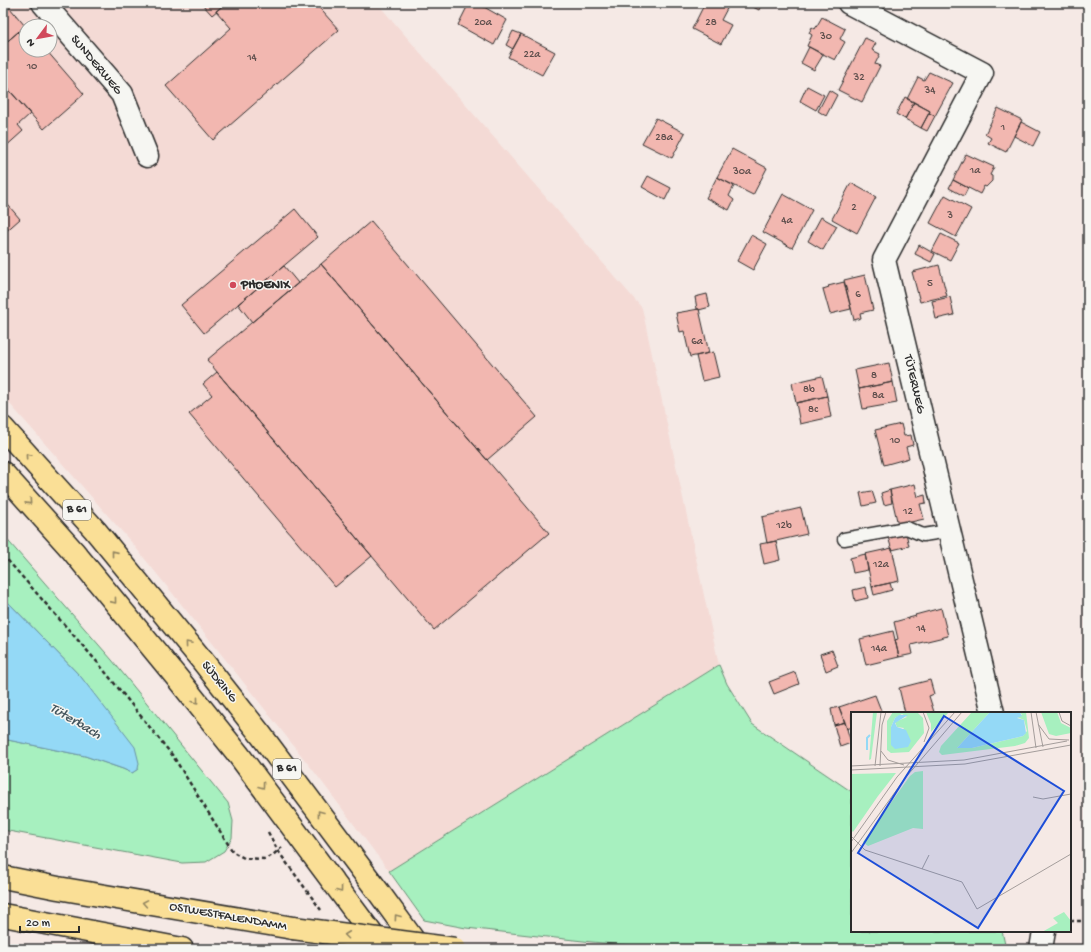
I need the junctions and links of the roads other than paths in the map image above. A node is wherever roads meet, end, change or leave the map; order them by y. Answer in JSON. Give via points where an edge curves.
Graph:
{"nodes":[{"id":1,"x":43,"y":3,"type":"edge"},
{"id":2,"x":848,"y":3,"type":"edge"},
{"id":3,"x":147,"y":156,"type":"dead end"},
{"id":4,"x":3,"y":428,"type":"edge"},
{"id":5,"x":3,"y":473,"type":"edge"},
{"id":6,"x":949,"y":531,"type":"junction"},
{"id":7,"x":844,"y":539,"type":"dead end"},
{"id":8,"x":993,"y":712,"type":"edge"},
{"id":9,"x":3,"y":877,"type":"edge"},
{"id":10,"x":3,"y":915,"type":"edge"},
{"id":11,"x":1044,"y":932,"type":"edge"},
{"id":12,"x":182,"y":949,"type":"edge"},
{"id":13,"x":383,"y":949,"type":"edge"},
{"id":14,"x":420,"y":949,"type":"edge"},
{"id":15,"x":455,"y":949,"type":"edge"},
{"id":16,"x":1041,"y":949,"type":"edge"}],
"edges":[{"from":1,"to":3,"type":"street","name":"SUNDERWEG","via":[[122,94]]},
{"from":2,"to":6,"type":"street","name":"TÜTERWEG","via":[[982,73],[884,260]]},
{"from":14,"to":4,"type":"main road","name":"SÜDRING","number":"B 61","one_way":true,"via":[[376,887],[224,688],[95,530]]},
{"from":5,"to":13,"type":"main road","one_way":true,"via":[[73,551],[238,754]]},
{"from":6,"to":7,"type":"lane","via":[[923,535],[906,528]]},
{"from":6,"to":8,"type":"street","name":"TÜTERWEG"},
{"from":15,"to":9,"type":"main road","name":"OSTWESTFALENDAMM","one_way":true,"bridge":true,"via":[[293,928]]},
{"from":10,"to":12,"type":"main road"},
{"from":11,"to":16,"type":"street"}]}
